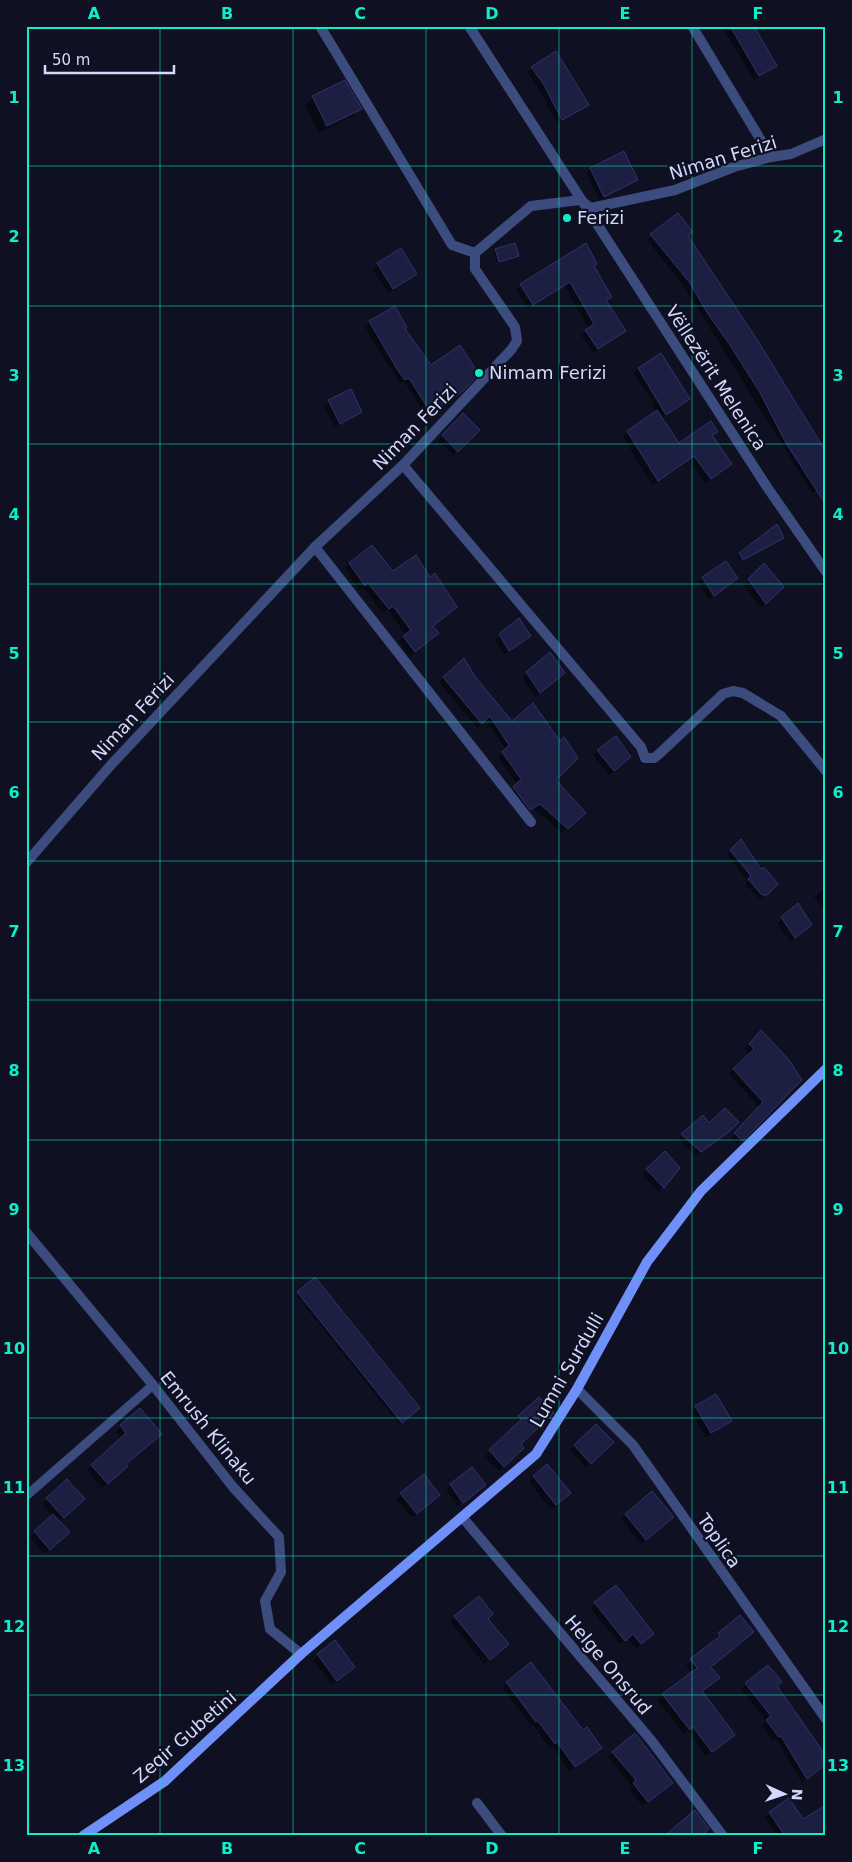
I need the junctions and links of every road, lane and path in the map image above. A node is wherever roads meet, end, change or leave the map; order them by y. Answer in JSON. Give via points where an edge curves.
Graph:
{"nodes":[{"id":1,"x":320,"y":26,"type":"edge"},
{"id":2,"x":468,"y":26,"type":"edge"},
{"id":3,"x":692,"y":26,"type":"edge"},
{"id":4,"x":826,"y":139,"type":"edge"},
{"id":5,"x":771,"y":156,"type":"junction"},
{"id":6,"x":580,"y":200,"type":"junction"},
{"id":7,"x":475,"y":252,"type":"junction"},
{"id":8,"x":402,"y":465,"type":"junction"},
{"id":9,"x":315,"y":546,"type":"junction"},
{"id":10,"x":826,"y":572,"type":"edge"},
{"id":11,"x":826,"y":771,"type":"edge"},
{"id":12,"x":532,"y":822,"type":"dead end"},
{"id":13,"x":26,"y":863,"type":"edge"},
{"id":14,"x":826,"y":1069,"type":"edge"},
{"id":15,"x":26,"y":1232,"type":"edge"},
{"id":16,"x":153,"y":1384,"type":"junction"},
{"id":17,"x":577,"y":1389,"type":"junction"},
{"id":18,"x":26,"y":1496,"type":"edge"},
{"id":19,"x":463,"y":1518,"type":"junction"},
{"id":20,"x":301,"y":1654,"type":"junction"},
{"id":21,"x":826,"y":1719,"type":"edge"},
{"id":22,"x":477,"y":1803,"type":"dead end"},
{"id":23,"x":83,"y":1836,"type":"edge"},
{"id":24,"x":502,"y":1836,"type":"edge"},
{"id":25,"x":723,"y":1836,"type":"edge"}],
"edges":[{"from":1,"to":7,"type":"street","via":[[452,244]]},
{"from":2,"to":6,"type":"street","name":"Vëllezërit Melenica"},
{"from":3,"to":5,"type":"street"},
{"from":4,"to":5,"type":"street","name":"Niman Ferizi","via":[[791,154]]},
{"from":5,"to":6,"type":"street","name":"Niman Ferizi","via":[[676,190],[591,208]]},
{"from":6,"to":7,"type":"street","name":"Niman Ferizi","via":[[531,206]]},
{"from":6,"to":10,"type":"street","name":"Vëllezërit Melenica"},
{"from":7,"to":8,"type":"street","name":"Niman Ferizi","via":[[475,269],[515,327],[517,340]]},
{"from":8,"to":9,"type":"street","name":"Niman Ferizi"},
{"from":8,"to":11,"type":"street","via":[[641,747],[645,758],[654,758],[723,694],[733,691],[743,693],[781,716]]},
{"from":9,"to":12,"type":"street"},
{"from":9,"to":13,"type":"street","name":"Niman Ferizi","via":[[123,752]]},
{"from":14,"to":17,"type":"street","name":"Lumni Surdulli","via":[[701,1190],[647,1262]]},
{"from":15,"to":16,"type":"street","name":"Emrush Klinaku"},
{"from":16,"to":18,"type":"lane"},
{"from":16,"to":20,"type":"street","name":"Emrush Klinaku","via":[[233,1487],[279,1537],[281,1572],[265,1602],[270,1629]]},
{"from":17,"to":19,"type":"street","name":"Lumni Surdulli","via":[[536,1454]]},
{"from":17,"to":21,"type":"street","name":"Toplica","via":[[633,1445]]},
{"from":19,"to":20,"type":"street","name":"Lumni Surdulli"},
{"from":19,"to":25,"type":"street","name":"Helge Onsrud","via":[[650,1740]]},
{"from":20,"to":23,"type":"street","name":"Zeqir Gubetini","via":[[165,1781]]},
{"from":22,"to":24,"type":"street"}]}
